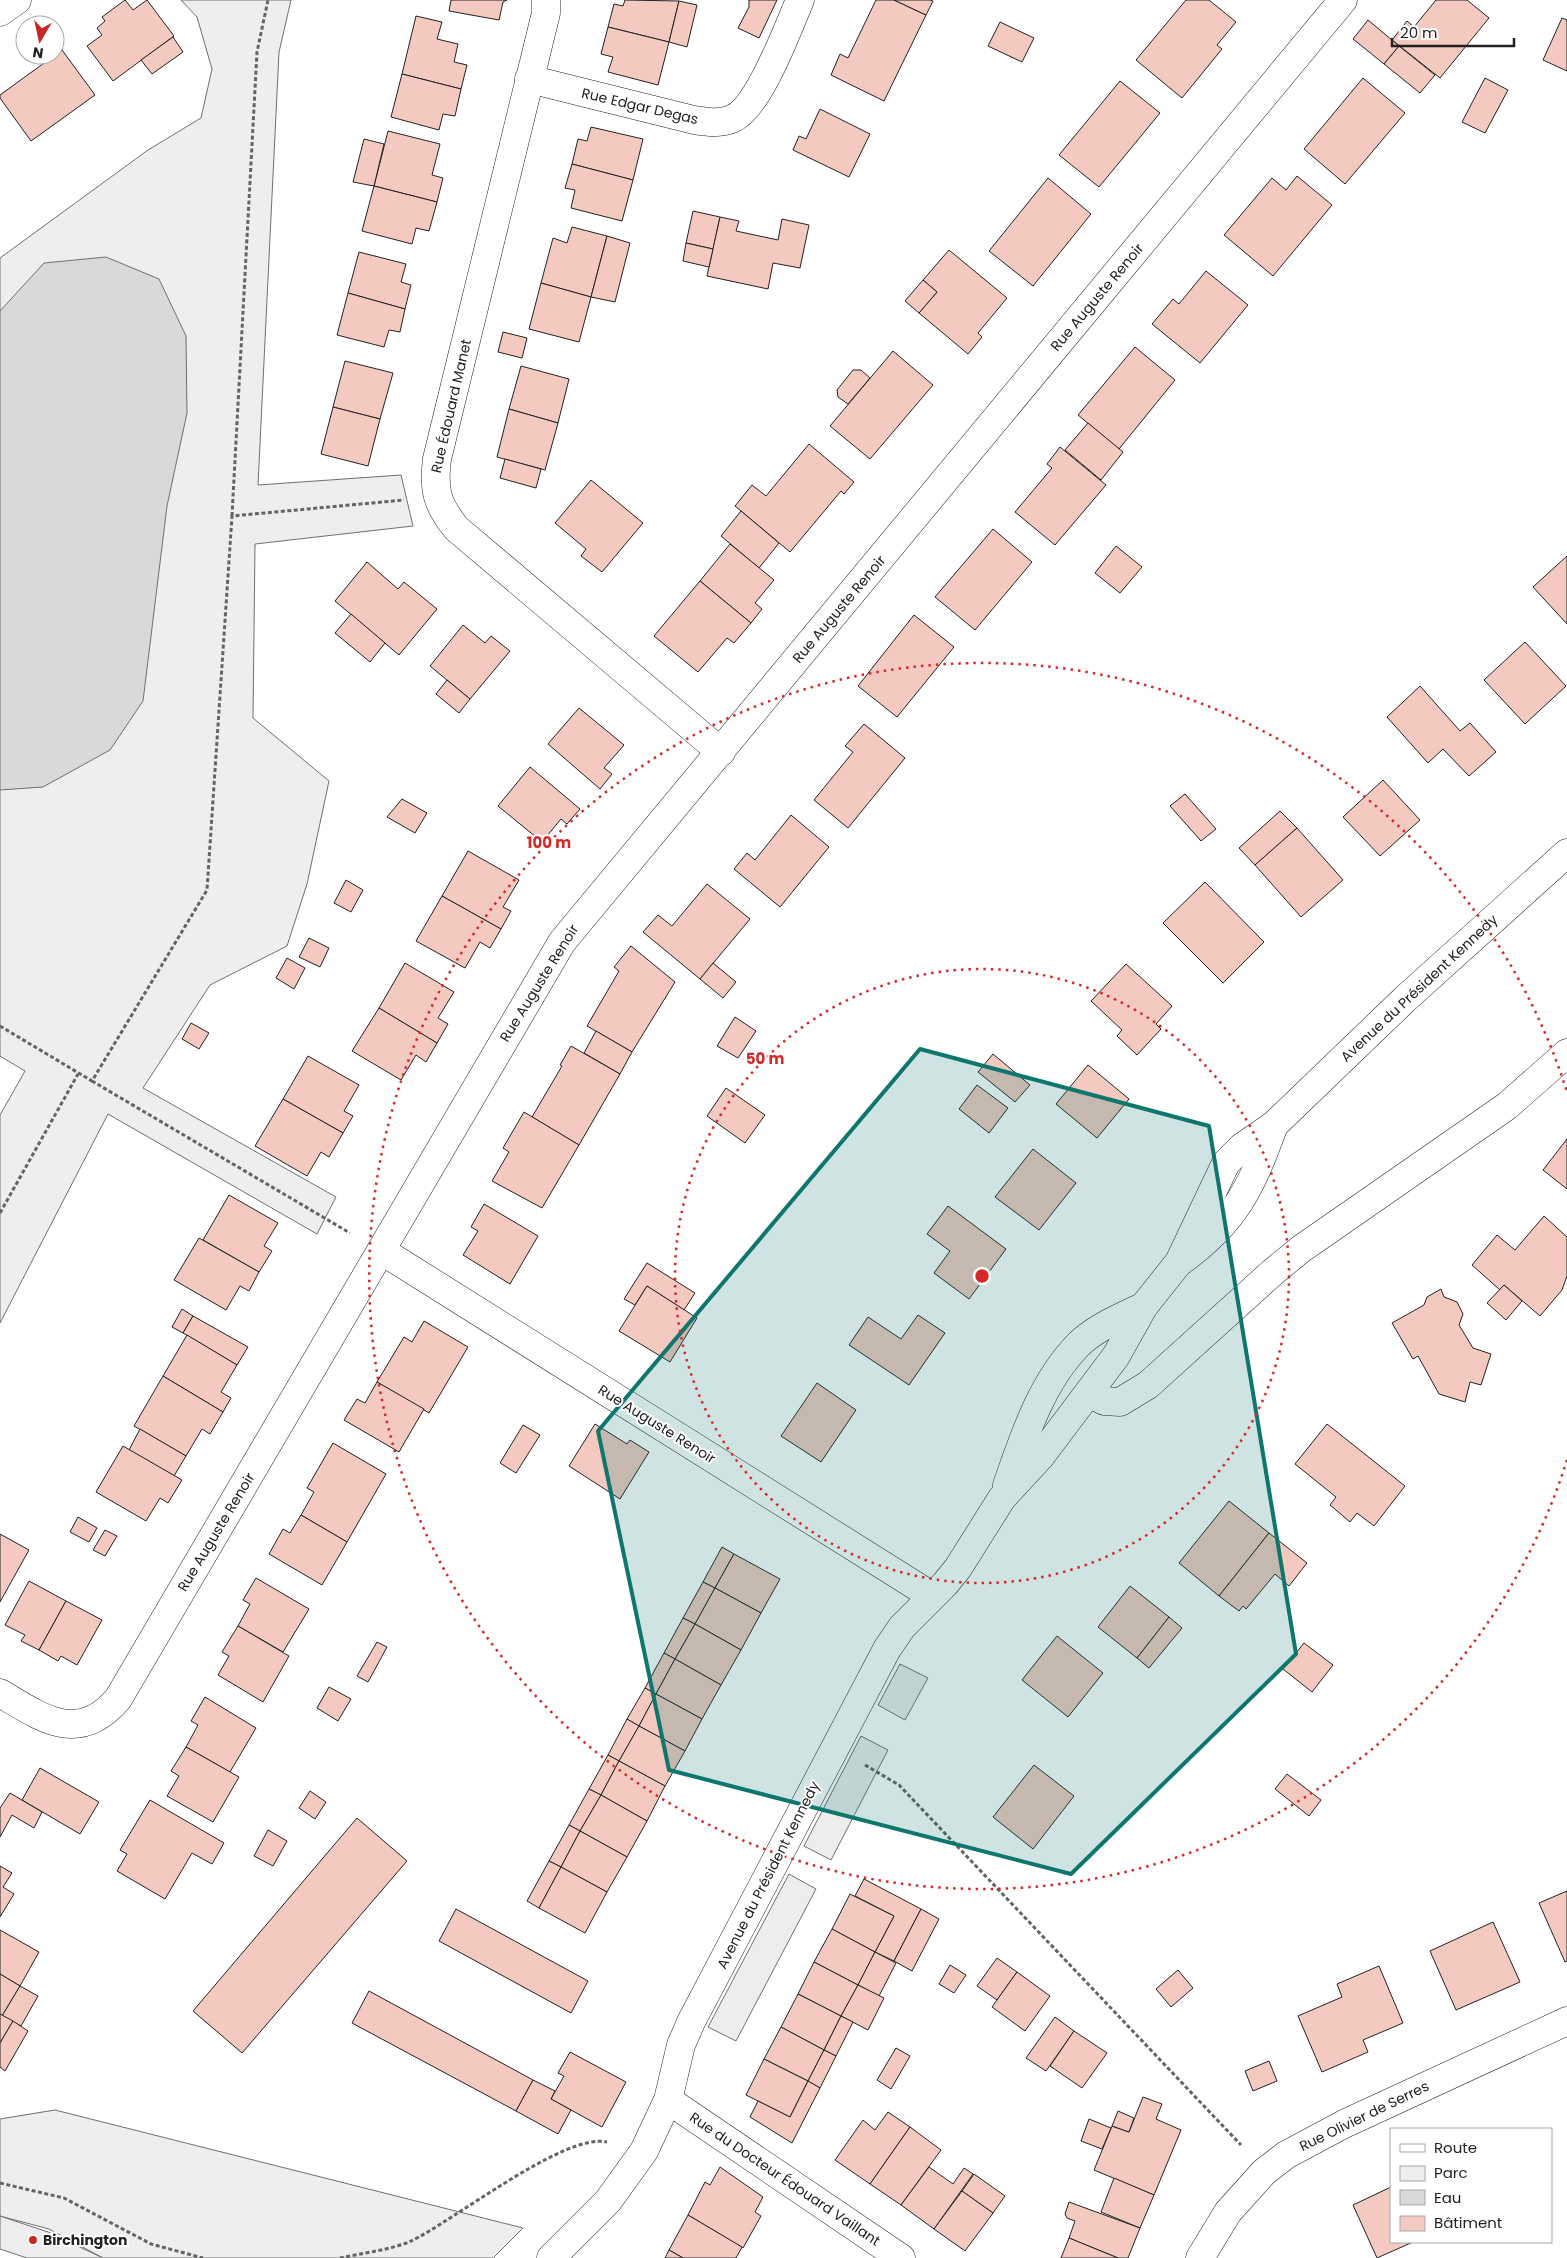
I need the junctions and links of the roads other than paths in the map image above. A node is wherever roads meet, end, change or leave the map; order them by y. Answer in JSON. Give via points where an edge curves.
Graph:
{"nodes":[{"id":1,"x":17,"y":0,"type":"edge"},
{"id":2,"x":546,"y":0,"type":"edge"},
{"id":3,"x":800,"y":0,"type":"edge"},
{"id":4,"x":1343,"y":0,"type":"edge"},
{"id":5,"x":0,"y":12,"type":"edge"},
{"id":6,"x":529,"y":79,"type":"junction"},
{"id":7,"x":721,"y":752,"type":"junction"},
{"id":8,"x":1567,"y":853,"type":"edge"},
{"id":9,"x":1567,"y":1053,"type":"edge"},
{"id":10,"x":382,"y":1252,"type":"junction"},
{"id":11,"x":1144,"y":1306,"type":"junction"},
{"id":12,"x":1090,"y":1393,"type":"junction"},
{"id":13,"x":1002,"y":1498,"type":"junction"},
{"id":14,"x":932,"y":1596,"type":"junction"},
{"id":15,"x":1,"y":1695,"type":"edge"},
{"id":16,"x":1567,"y":2021,"type":"edge"},
{"id":17,"x":668,"y":2100,"type":"junction"},
{"id":18,"x":584,"y":2226,"type":"junction"},
{"id":19,"x":551,"y":2258,"type":"edge"},
{"id":20,"x":581,"y":2258,"type":"edge"},
{"id":21,"x":901,"y":2258,"type":"edge"},
{"id":22,"x":1200,"y":2258,"type":"edge"}],
"edges":[{"from":1,"to":5,"type":"street"},
{"from":2,"to":6,"type":"street","name":"Rue Édouard Manet","via":[[546,12]]},
{"from":3,"to":6,"type":"street","name":"Rue Edgar Degas","via":[[758,93],[746,109],[732,119],[714,123],[694,120]]},
{"from":4,"to":7,"type":"street","name":"Rue Auguste Renoir"},
{"from":6,"to":7,"type":"street","name":"Rue Édouard Manet","via":[[437,459],[434,478],[437,498],[457,529]]},
{"from":7,"to":10,"type":"street","name":"Rue Auguste Renoir","via":[[562,942]]},
{"from":8,"to":11,"type":"street","name":"Avenue du Président Kennedy","via":[[1398,1005],[1274,1125],[1257,1172],[1230,1217],[1207,1242],[1179,1262]]},
{"from":9,"to":12,"type":"street","via":[[1507,1106],[1301,1249],[1148,1385],[1120,1402],[1104,1401]]},
{"from":10,"to":14,"type":"street","name":"Rue Auguste Renoir"},
{"from":10,"to":15,"type":"street","name":"Rue Auguste Renoir","via":[[118,1699],[94,1720],[60,1724],[44,1719]]},
{"from":11,"to":12,"type":"street","name":"Avenue du Président Kennedy","via":[[1116,1356]]},
{"from":11,"to":13,"type":"street","name":"Avenue du Président Kennedy","via":[[1107,1324],[1079,1344],[1062,1363],[1035,1412]]},
{"from":12,"to":13,"type":"street","name":"Avenue du Président Kennedy"},
{"from":13,"to":14,"type":"street","name":"Avenue du Président Kennedy","via":[[958,1568]]},
{"from":14,"to":17,"type":"street","name":"Avenue du Président Kennedy","via":[[902,1627],[887,1649],[834,1747],[691,2022],[681,2045]]},
{"from":16,"to":22,"type":"street","name":"Rue Olivier de Serres","via":[[1309,2141],[1286,2155],[1264,2172],[1228,2212]]},
{"from":17,"to":18,"type":"street","name":"Avenue du Président Kennedy","via":[[644,2151],[608,2201]]},
{"from":17,"to":21,"type":"street","name":"Rue du Docteur Édouard Vaillant"},
{"from":18,"to":19,"type":"street","name":"Avenue du Président Kennedy"},
{"from":18,"to":20,"type":"street"}]}
